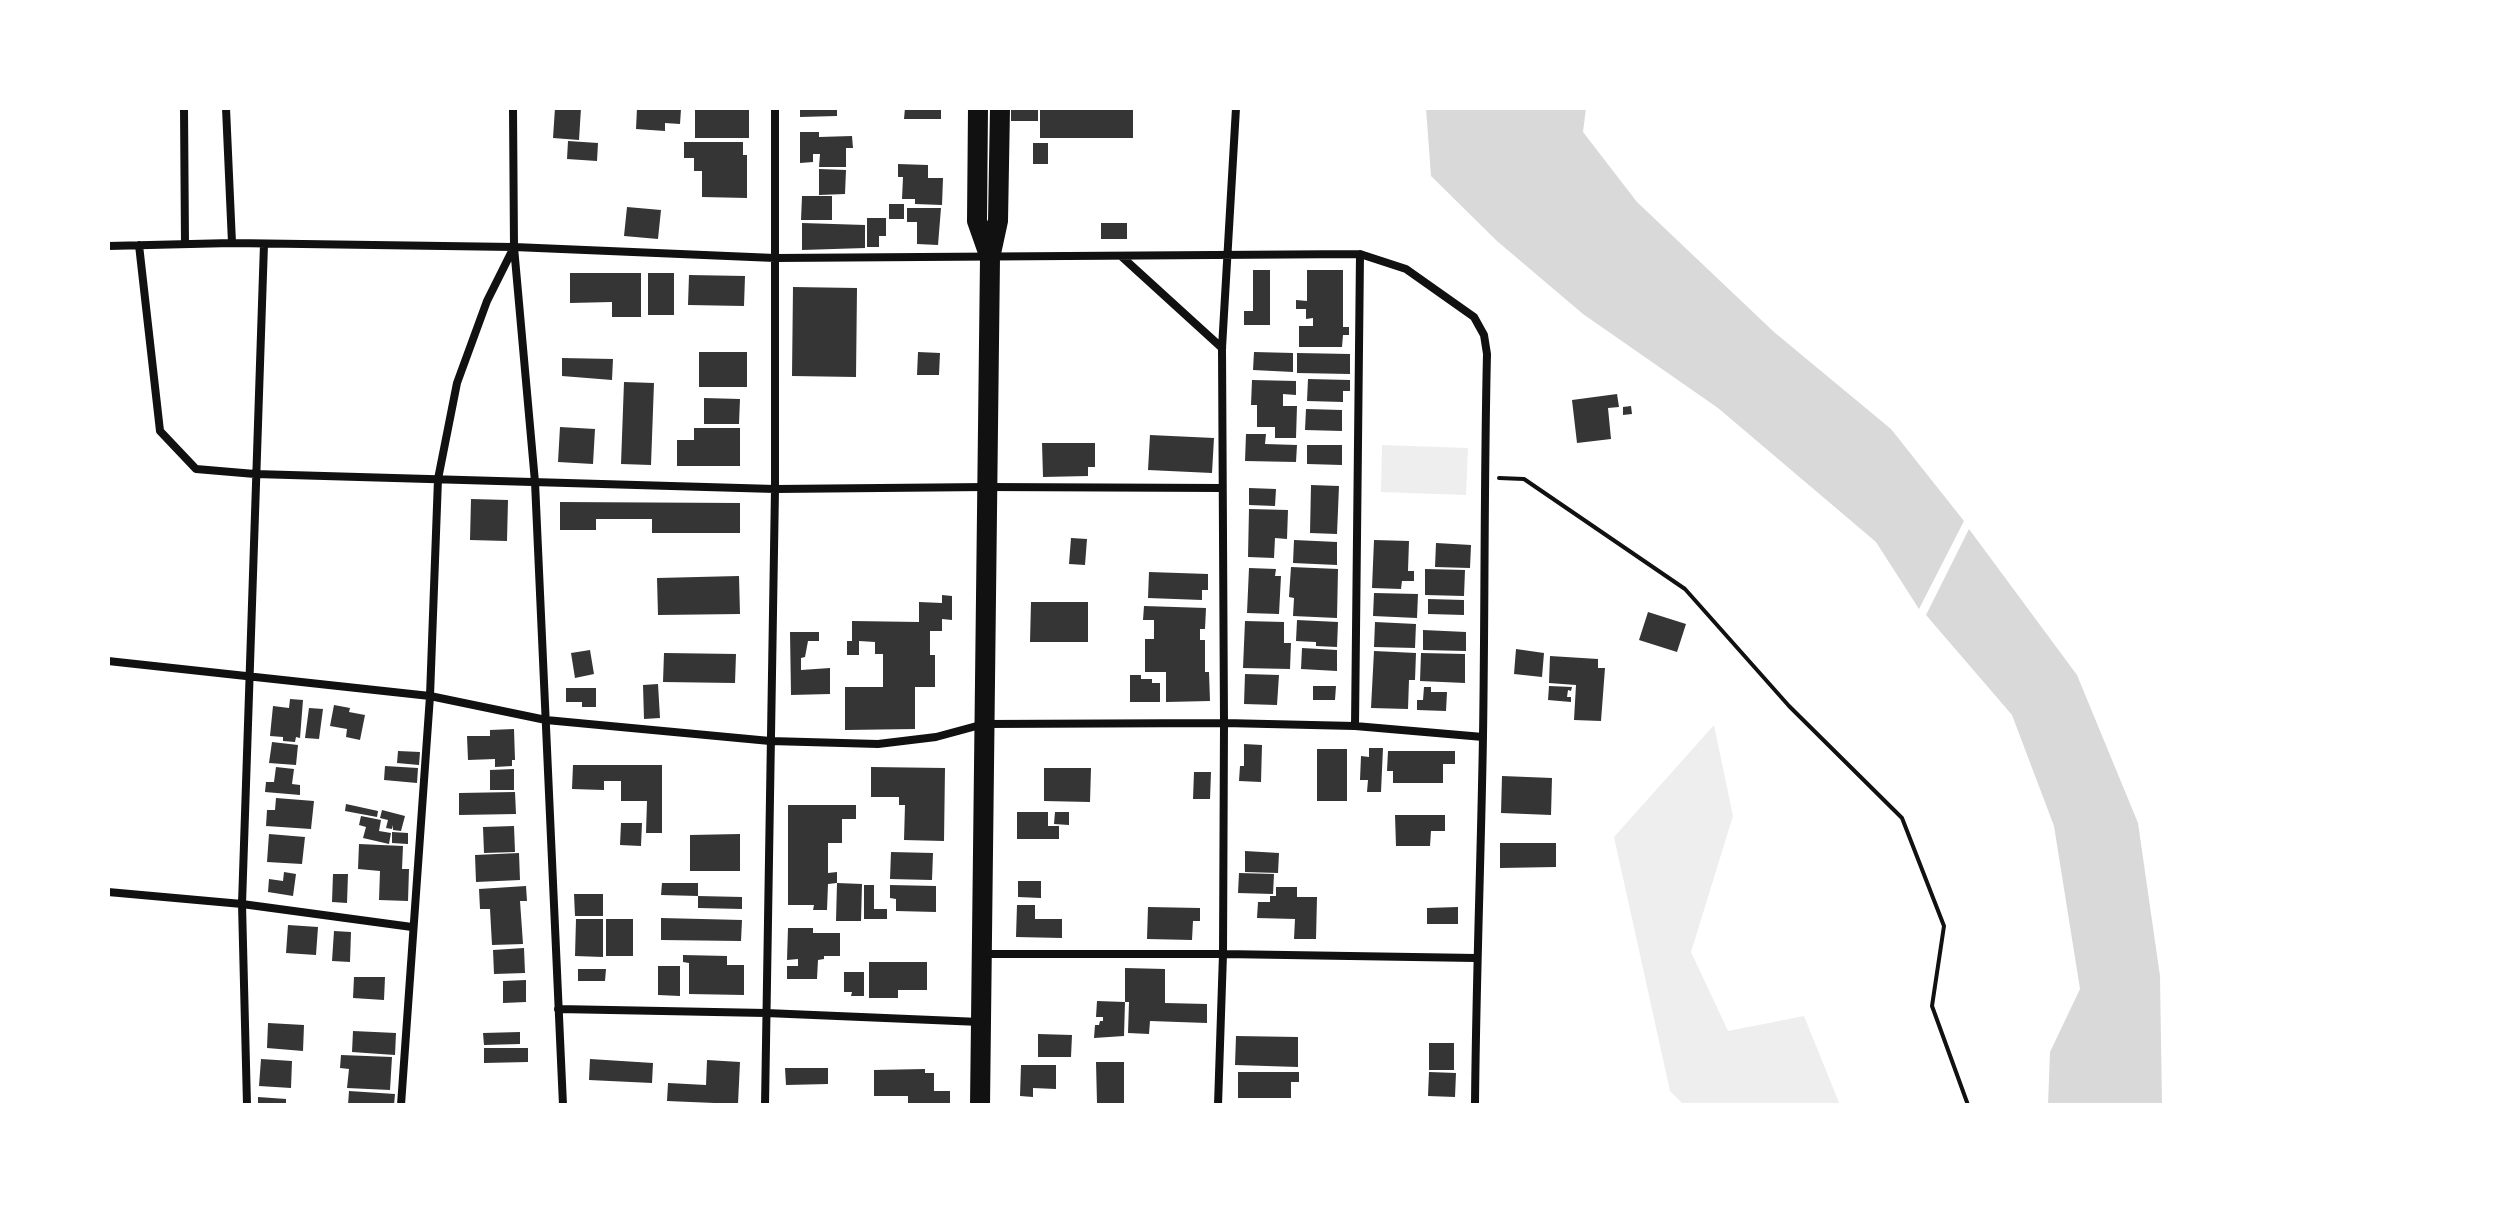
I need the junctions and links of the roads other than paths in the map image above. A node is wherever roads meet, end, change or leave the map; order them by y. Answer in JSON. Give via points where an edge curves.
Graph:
{"nodes":[{"id":1,"x":184,"y":108,"type":"edge"},
{"id":2,"x":226,"y":108,"type":"edge"},
{"id":3,"x":513,"y":108,"type":"edge"},
{"id":4,"x":775,"y":108,"type":"edge"},
{"id":5,"x":978,"y":108,"type":"edge"},
{"id":6,"x":1000,"y":108,"type":"edge"},
{"id":7,"x":1236,"y":108,"type":"edge"},
{"id":8,"x":232,"y":243,"type":"junction"},
{"id":9,"x":185,"y":244,"type":"junction"},
{"id":10,"x":264,"y":244,"type":"junction"},
{"id":11,"x":139,"y":245,"type":"junction"},
{"id":12,"x":108,"y":246,"type":"edge"},
{"id":13,"x":514,"y":247,"type":"junction"},
{"id":14,"x":1360,"y":254,"type":"junction"},
{"id":15,"x":1227,"y":255,"type":"junction"},
{"id":16,"x":1121,"y":256,"type":"junction"},
{"id":17,"x":775,"y":258,"type":"junction"},
{"id":18,"x":990,"y":258,"type":"junction"},
{"id":19,"x":1222,"y":348,"type":"junction"},
{"id":20,"x":255,"y":474,"type":"junction"},
{"id":21,"x":438,"y":479,"type":"junction"},
{"id":22,"x":535,"y":482,"type":"junction"},
{"id":23,"x":986,"y":487,"type":"junction"},
{"id":24,"x":1222,"y":488,"type":"junction"},
{"id":25,"x":775,"y":489,"type":"junction"},
{"id":26,"x":108,"y":661,"type":"edge"},
{"id":27,"x":248,"y":674,"type":"junction"},
{"id":28,"x":430,"y":696,"type":"junction"},
{"id":29,"x":546,"y":720,"type":"junction"},
{"id":30,"x":1224,"y":723,"type":"junction"},
{"id":31,"x":984,"y":724,"type":"junction"},
{"id":32,"x":1355,"y":726,"type":"junction"},
{"id":33,"x":1483,"y":737,"type":"junction"},
{"id":34,"x":770,"y":741,"type":"junction"},
{"id":35,"x":108,"y":892,"type":"edge"},
{"id":36,"x":242,"y":904,"type":"junction"},
{"id":37,"x":412,"y":927,"type":"junction"},
{"id":38,"x":982,"y":954,"type":"junction"},
{"id":39,"x":1223,"y":954,"type":"junction"},
{"id":40,"x":1476,"y":958,"type":"junction"},
{"id":41,"x":558,"y":1009,"type":"junction"},
{"id":42,"x":766,"y":1013,"type":"junction"},
{"id":43,"x":981,"y":1022,"type":"junction"},
{"id":44,"x":247,"y":1105,"type":"edge"},
{"id":45,"x":401,"y":1105,"type":"edge"},
{"id":46,"x":563,"y":1105,"type":"edge"},
{"id":47,"x":765,"y":1105,"type":"edge"},
{"id":48,"x":980,"y":1105,"type":"edge"},
{"id":49,"x":1218,"y":1105,"type":"edge"},
{"id":50,"x":1475,"y":1105,"type":"edge"}],
"edges":[{"from":1,"to":9,"type":"street"},
{"from":2,"to":8,"type":"street"},
{"from":3,"to":13,"type":"street"},
{"from":4,"to":17,"type":"street"},
{"from":5,"to":18,"type":"highway","via":[[977,221]]},
{"from":6,"to":18,"type":"highway","via":[[998,221]]},
{"from":7,"to":15,"type":"street"},
{"from":8,"to":9,"type":"street"},
{"from":8,"to":10,"type":"street"},
{"from":9,"to":11,"type":"street"},
{"from":10,"to":13,"type":"street"},
{"from":10,"to":20,"type":"street"},
{"from":11,"to":12,"type":"street"},
{"from":11,"to":20,"type":"street","via":[[160,431],[196,469]]},
{"from":13,"to":17,"type":"street"},
{"from":13,"to":21,"type":"street","via":[[487,301],[457,383]]},
{"from":13,"to":22,"type":"street"},
{"from":14,"to":15,"type":"street"},
{"from":14,"to":32,"type":"street"},
{"from":14,"to":33,"type":"street","via":[[1406,269],[1474,317],[1484,335]]},
{"from":15,"to":16,"type":"street"},
{"from":15,"to":19,"type":"street"},
{"from":16,"to":18,"type":"street"},
{"from":16,"to":19,"type":"street"},
{"from":17,"to":18,"type":"street"},
{"from":17,"to":25,"type":"street"},
{"from":18,"to":23,"type":"highway"},
{"from":19,"to":24,"type":"street"},
{"from":20,"to":21,"type":"street"},
{"from":20,"to":27,"type":"street"},
{"from":21,"to":22,"type":"street"},
{"from":21,"to":28,"type":"street"},
{"from":22,"to":25,"type":"street"},
{"from":22,"to":29,"type":"street"},
{"from":23,"to":24,"type":"street"},
{"from":23,"to":25,"type":"street"},
{"from":23,"to":31,"type":"highway"},
{"from":24,"to":30,"type":"street"},
{"from":25,"to":34,"type":"street"},
{"from":26,"to":27,"type":"street"},
{"from":27,"to":28,"type":"street"},
{"from":27,"to":36,"type":"street"},
{"from":28,"to":29,"type":"street"},
{"from":28,"to":37,"type":"street"},
{"from":29,"to":34,"type":"street"},
{"from":29,"to":41,"type":"street"},
{"from":30,"to":31,"type":"street"},
{"from":30,"to":32,"type":"street"},
{"from":30,"to":39,"type":"street"},
{"from":31,"to":34,"type":"street","via":[[878,744]]},
{"from":31,"to":38,"type":"highway"},
{"from":32,"to":33,"type":"street"},
{"from":33,"to":40,"type":"street"},
{"from":34,"to":42,"type":"street"},
{"from":35,"to":36,"type":"street"},
{"from":36,"to":37,"type":"street"},
{"from":36,"to":44,"type":"street"},
{"from":37,"to":45,"type":"street"},
{"from":38,"to":39,"type":"street"},
{"from":38,"to":43,"type":"highway"},
{"from":39,"to":40,"type":"street"},
{"from":39,"to":49,"type":"street"},
{"from":40,"to":50,"type":"street"},
{"from":41,"to":42,"type":"street"},
{"from":41,"to":46,"type":"street"},
{"from":42,"to":43,"type":"street"},
{"from":42,"to":47,"type":"street"},
{"from":43,"to":48,"type":"highway"}]}
